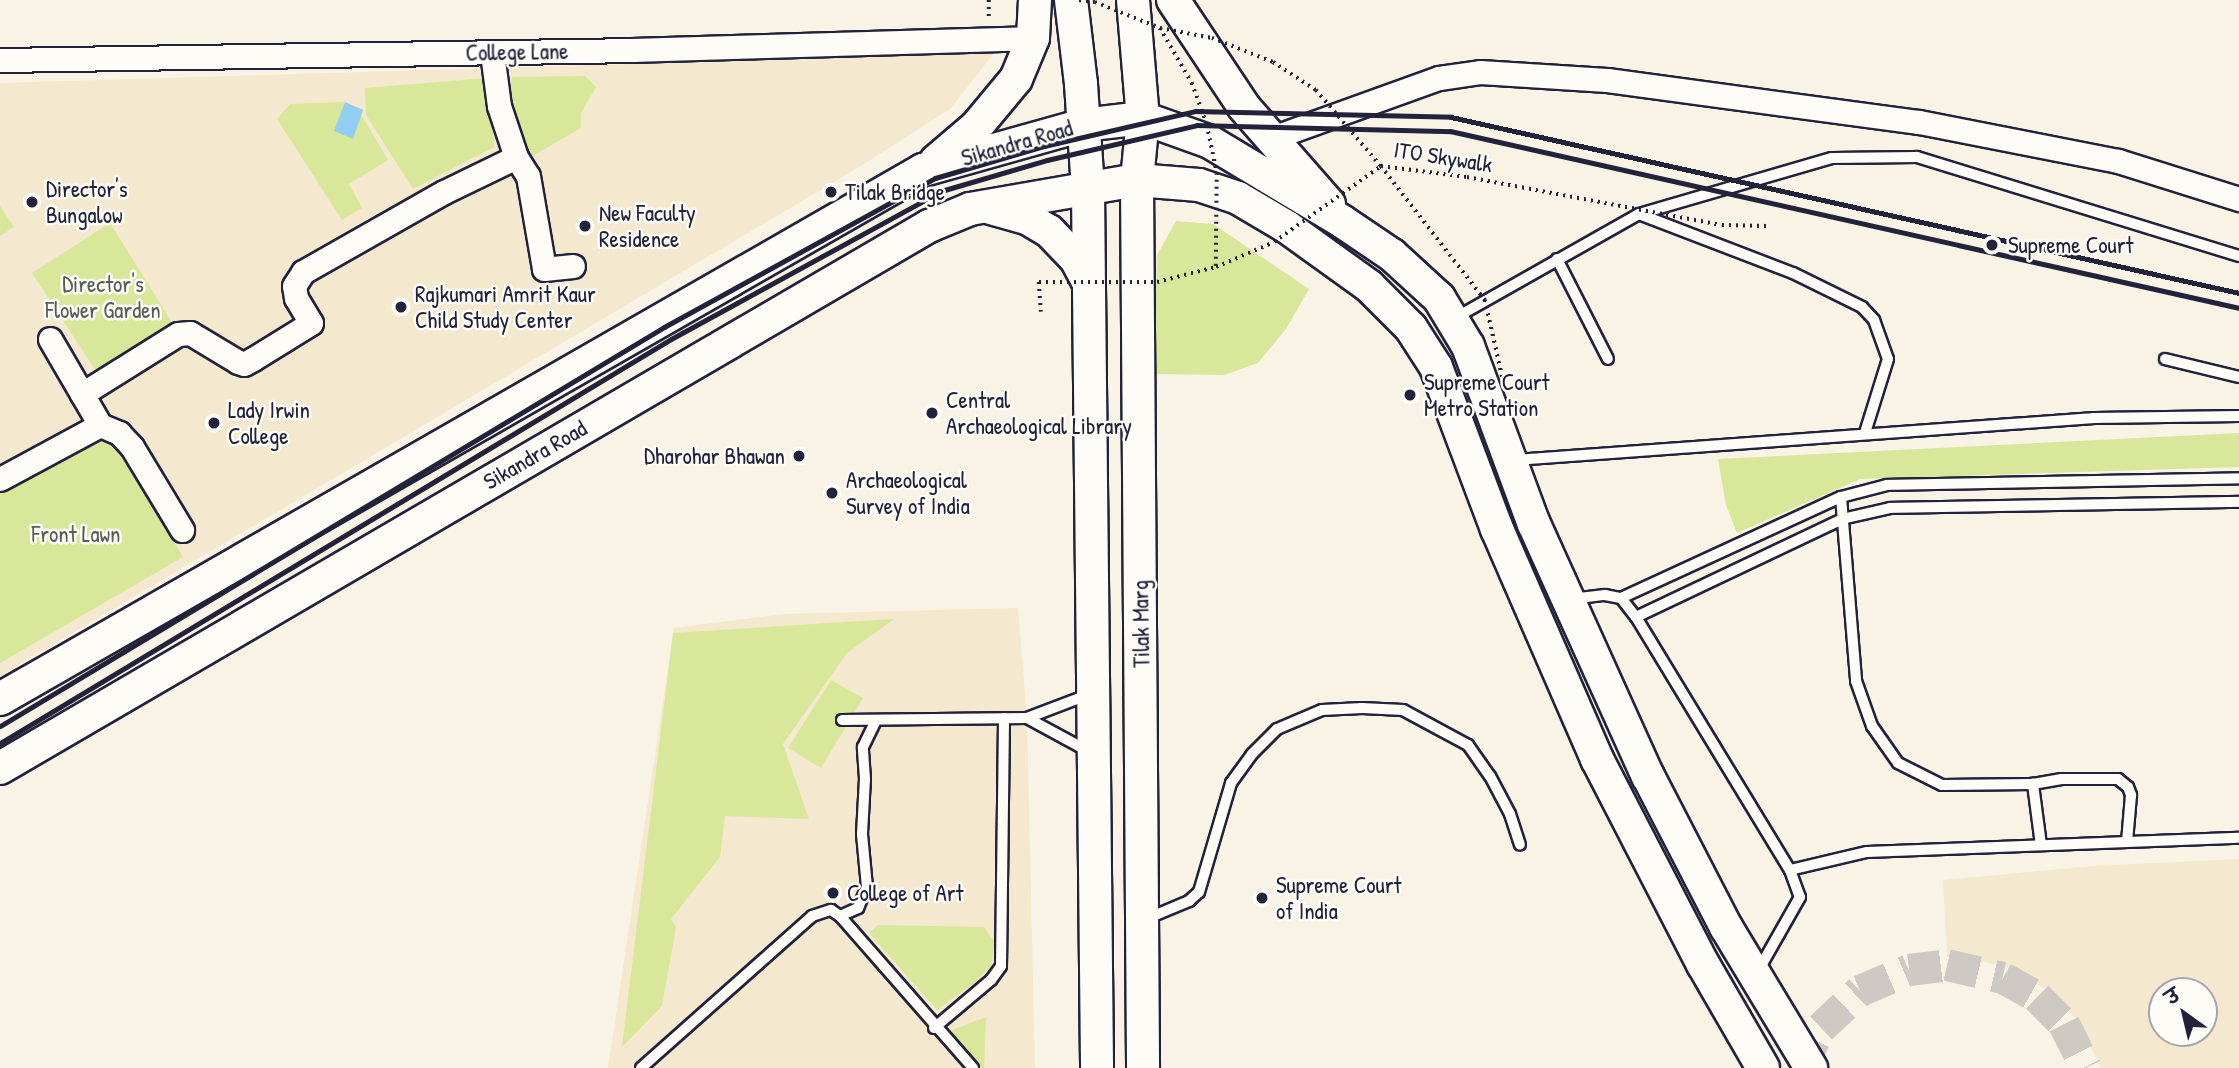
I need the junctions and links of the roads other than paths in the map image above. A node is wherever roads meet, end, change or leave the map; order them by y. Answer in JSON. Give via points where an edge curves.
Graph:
{"nodes":[{"id":1,"x":1035,"y":0,"type":"edge"},
{"id":2,"x":1071,"y":0,"type":"edge"},
{"id":3,"x":1133,"y":0,"type":"edge"},
{"id":4,"x":1162,"y":9,"type":"edge"},
{"id":5,"x":1033,"y":38,"type":"junction"},
{"id":6,"x":492,"y":53,"type":"junction"},
{"id":7,"x":0,"y":60,"type":"edge"},
{"id":8,"x":1153,"y":121,"type":"junction"},
{"id":9,"x":1083,"y":125,"type":"junction"},
{"id":10,"x":1272,"y":138,"type":"junction"},
{"id":11,"x":516,"y":157,"type":"junction"},
{"id":12,"x":923,"y":170,"type":"junction"},
{"id":13,"x":1137,"y":180,"type":"junction"},
{"id":14,"x":1088,"y":190,"type":"junction"},
{"id":15,"x":874,"y":198,"type":"junction"},
{"id":16,"x":2239,"y":199,"type":"edge"},
{"id":17,"x":984,"y":206,"type":"junction"},
{"id":18,"x":1639,"y":214,"type":"junction"},
{"id":19,"x":1343,"y":222,"type":"junction"},
{"id":20,"x":897,"y":243,"type":"junction"},
{"id":21,"x":1392,"y":255,"type":"junction"},
{"id":22,"x":2239,"y":256,"type":"edge"},
{"id":23,"x":1557,"y":259,"type":"junction"},
{"id":24,"x":573,"y":266,"type":"dead end"},
{"id":25,"x":1088,"y":282,"type":"junction"},
{"id":26,"x":1366,"y":283,"type":"junction"},
{"id":27,"x":1452,"y":319,"type":"junction"},
{"id":28,"x":50,"y":340,"type":"dead end"},
{"id":29,"x":1608,"y":359,"type":"dead end"},
{"id":30,"x":2165,"y":359,"type":"dead end"},
{"id":31,"x":2239,"y":377,"type":"edge"},
{"id":32,"x":82,"y":394,"type":"junction"},
{"id":33,"x":2239,"y":416,"type":"edge"},
{"id":34,"x":100,"y":425,"type":"junction"},
{"id":35,"x":1865,"y":433,"type":"junction"},
{"id":36,"x":1511,"y":460,"type":"junction"},
{"id":37,"x":2239,"y":478,"type":"edge"},
{"id":38,"x":0,"y":480,"type":"edge"},
{"id":39,"x":1841,"y":497,"type":"junction"},
{"id":40,"x":2239,"y":502,"type":"edge"},
{"id":41,"x":1842,"y":519,"type":"junction"},
{"id":42,"x":182,"y":530,"type":"dead end"},
{"id":43,"x":1621,"y":598,"type":"junction"},
{"id":44,"x":1568,"y":600,"type":"junction"},
{"id":45,"x":1636,"y":617,"type":"junction"},
{"id":46,"x":1093,"y":693,"type":"junction"},
{"id":47,"x":0,"y":699,"type":"edge"},
{"id":48,"x":1004,"y":718,"type":"junction"},
{"id":49,"x":1027,"y":718,"type":"junction"},
{"id":50,"x":842,"y":720,"type":"dead end"},
{"id":51,"x":876,"y":720,"type":"junction"},
{"id":52,"x":1094,"y":753,"type":"junction"},
{"id":53,"x":0,"y":768,"type":"edge"},
{"id":54,"x":2033,"y":784,"type":"junction"},
{"id":55,"x":2239,"y":838,"type":"edge"},
{"id":56,"x":2127,"y":842,"type":"junction"},
{"id":57,"x":1520,"y":844,"type":"dead end"},
{"id":58,"x":2040,"y":845,"type":"junction"},
{"id":59,"x":1790,"y":870,"type":"junction"},
{"id":60,"x":840,"y":916,"type":"junction"},
{"id":61,"x":1144,"y":919,"type":"junction"},
{"id":62,"x":1755,"y":977,"type":"junction"},
{"id":63,"x":934,"y":1028,"type":"junction"},
{"id":64,"x":1143,"y":1057,"type":"edge"},
{"id":65,"x":1097,"y":1058,"type":"edge"},
{"id":66,"x":641,"y":1068,"type":"edge"},
{"id":67,"x":973,"y":1068,"type":"edge"},
{"id":68,"x":1763,"y":1068,"type":"edge"},
{"id":69,"x":1811,"y":1068,"type":"edge"}],
"edges":[{"from":1,"to":5,"type":"main road"},
{"from":2,"to":9,"type":"main road"},
{"from":3,"to":8,"type":"main road"},
{"from":4,"to":8,"type":"main road"},
{"from":4,"to":10,"type":"main road"},
{"from":5,"to":6,"type":"street","name":"College Lane"},
{"from":5,"to":12,"type":"main road","via":[[1016,79],[998,104]]},
{"from":6,"to":7,"type":"street","name":"College Lane"},
{"from":6,"to":11,"type":"street","via":[[499,106]]},
{"from":8,"to":9,"type":"main road","name":"Sikandra Road"},
{"from":8,"to":13,"type":"main road","name":"Tilak Marg"},
{"from":8,"to":19,"type":"main road","via":[[1210,142]]},
{"from":9,"to":12,"type":"main road","name":"Sikandra Road"},
{"from":9,"to":14,"type":"main road"},
{"from":10,"to":16,"type":"street","via":[[1439,78],[1480,72],[1594,79],[1919,122],[2118,161]]},
{"from":10,"to":19,"type":"main road"},
{"from":11,"to":24,"type":"street","via":[[528,176],[544,269]]},
{"from":11,"to":32,"type":"street","via":[[303,272],[294,286],[311,323],[244,364],[190,333],[178,334]]},
{"from":12,"to":15,"type":"main road","name":"Sikandra Road"},
{"from":13,"to":14,"type":"main road","name":"Sikandra Road"},
{"from":13,"to":26,"type":"main road","name":"Sikandra Road","via":[[1199,186],[1238,198]]},
{"from":13,"to":61,"type":"main road","name":"Tilak Marg"},
{"from":14,"to":17,"type":"main road","name":"Sikandra Road"},
{"from":14,"to":25,"type":"main road"},
{"from":15,"to":20,"type":"main road","via":[[897,197],[910,211],[907,233]]},
{"from":15,"to":47,"type":"main road","name":"Sikandra Road"},
{"from":17,"to":20,"type":"main road","name":"Sikandra Road"},
{"from":17,"to":25,"type":"main road","via":[[1015,213],[1049,231],[1076,259]]},
{"from":18,"to":22,"type":"lane","via":[[1832,158],[1917,158]]},
{"from":18,"to":23,"type":"lane"},
{"from":18,"to":35,"type":"lane","via":[[1793,273],[1861,307],[1874,320],[1888,359]]},
{"from":19,"to":21,"type":"main road"},
{"from":20,"to":53,"type":"main road","name":"Sikandra Road"},
{"from":21,"to":26,"type":"main road"},
{"from":21,"to":27,"type":"main road","via":[[1439,298]]},
{"from":23,"to":27,"type":"lane"},
{"from":23,"to":29,"type":"lane"},
{"from":25,"to":46,"type":"main road"},
{"from":26,"to":68,"type":"main road","name":"Sikandra Road","via":[[1411,328],[1436,367],[1497,529],[1597,759],[1703,964]]},
{"from":27,"to":36,"type":"main road","via":[[1468,346]]},
{"from":28,"to":32,"type":"street"},
{"from":30,"to":31,"type":"lane"},
{"from":32,"to":34,"type":"street"},
{"from":33,"to":35,"type":"lane","via":[[2094,418]]},
{"from":34,"to":38,"type":"street","via":[[39,447]]},
{"from":34,"to":42,"type":"street","via":[[119,433],[132,447]]},
{"from":35,"to":36,"type":"lane"},
{"from":36,"to":44,"type":"main road"},
{"from":37,"to":39,"type":"lane","via":[[1887,485]]},
{"from":39,"to":41,"type":"lane"},
{"from":39,"to":43,"type":"lane"},
{"from":40,"to":41,"type":"lane","via":[[1890,508]]},
{"from":41,"to":45,"type":"lane"},
{"from":41,"to":54,"type":"lane","via":[[1856,681],[1872,726],[1898,763],[1942,785]]},
{"from":43,"to":44,"type":"lane"},
{"from":43,"to":45,"type":"lane"},
{"from":44,"to":62,"type":"main road","via":[[1648,776]]},
{"from":45,"to":59,"type":"lane"},
{"from":46,"to":49,"type":"lane"},
{"from":46,"to":52,"type":"main road"},
{"from":48,"to":49,"type":"lane"},
{"from":48,"to":51,"type":"lane"},
{"from":48,"to":63,"type":"lane","via":[[1000,966],[991,980]]},
{"from":49,"to":52,"type":"lane"},
{"from":50,"to":51,"type":"lane"},
{"from":51,"to":60,"type":"lane","via":[[863,747],[867,887],[858,908]]},
{"from":52,"to":65,"type":"main road"},
{"from":54,"to":56,"type":"lane","via":[[2118,779],[2131,795]]},
{"from":54,"to":58,"type":"lane"},
{"from":55,"to":56,"type":"lane"},
{"from":56,"to":58,"type":"lane"},
{"from":57,"to":61,"type":"lane","via":[[1510,814],[1468,745],[1403,710],[1322,710],[1277,729],[1252,754],[1231,783],[1199,892],[1189,901]]},
{"from":58,"to":59,"type":"lane","via":[[1867,852]]},
{"from":59,"to":62,"type":"lane","via":[[1800,897]]},
{"from":60,"to":63,"type":"lane"},
{"from":60,"to":66,"type":"lane","via":[[831,910],[812,916]]},
{"from":61,"to":64,"type":"main road","name":"Tilak Marg"},
{"from":62,"to":69,"type":"main road"},
{"from":63,"to":67,"type":"lane"},
{"from":64,"to":65,"type":"main road"}]}
